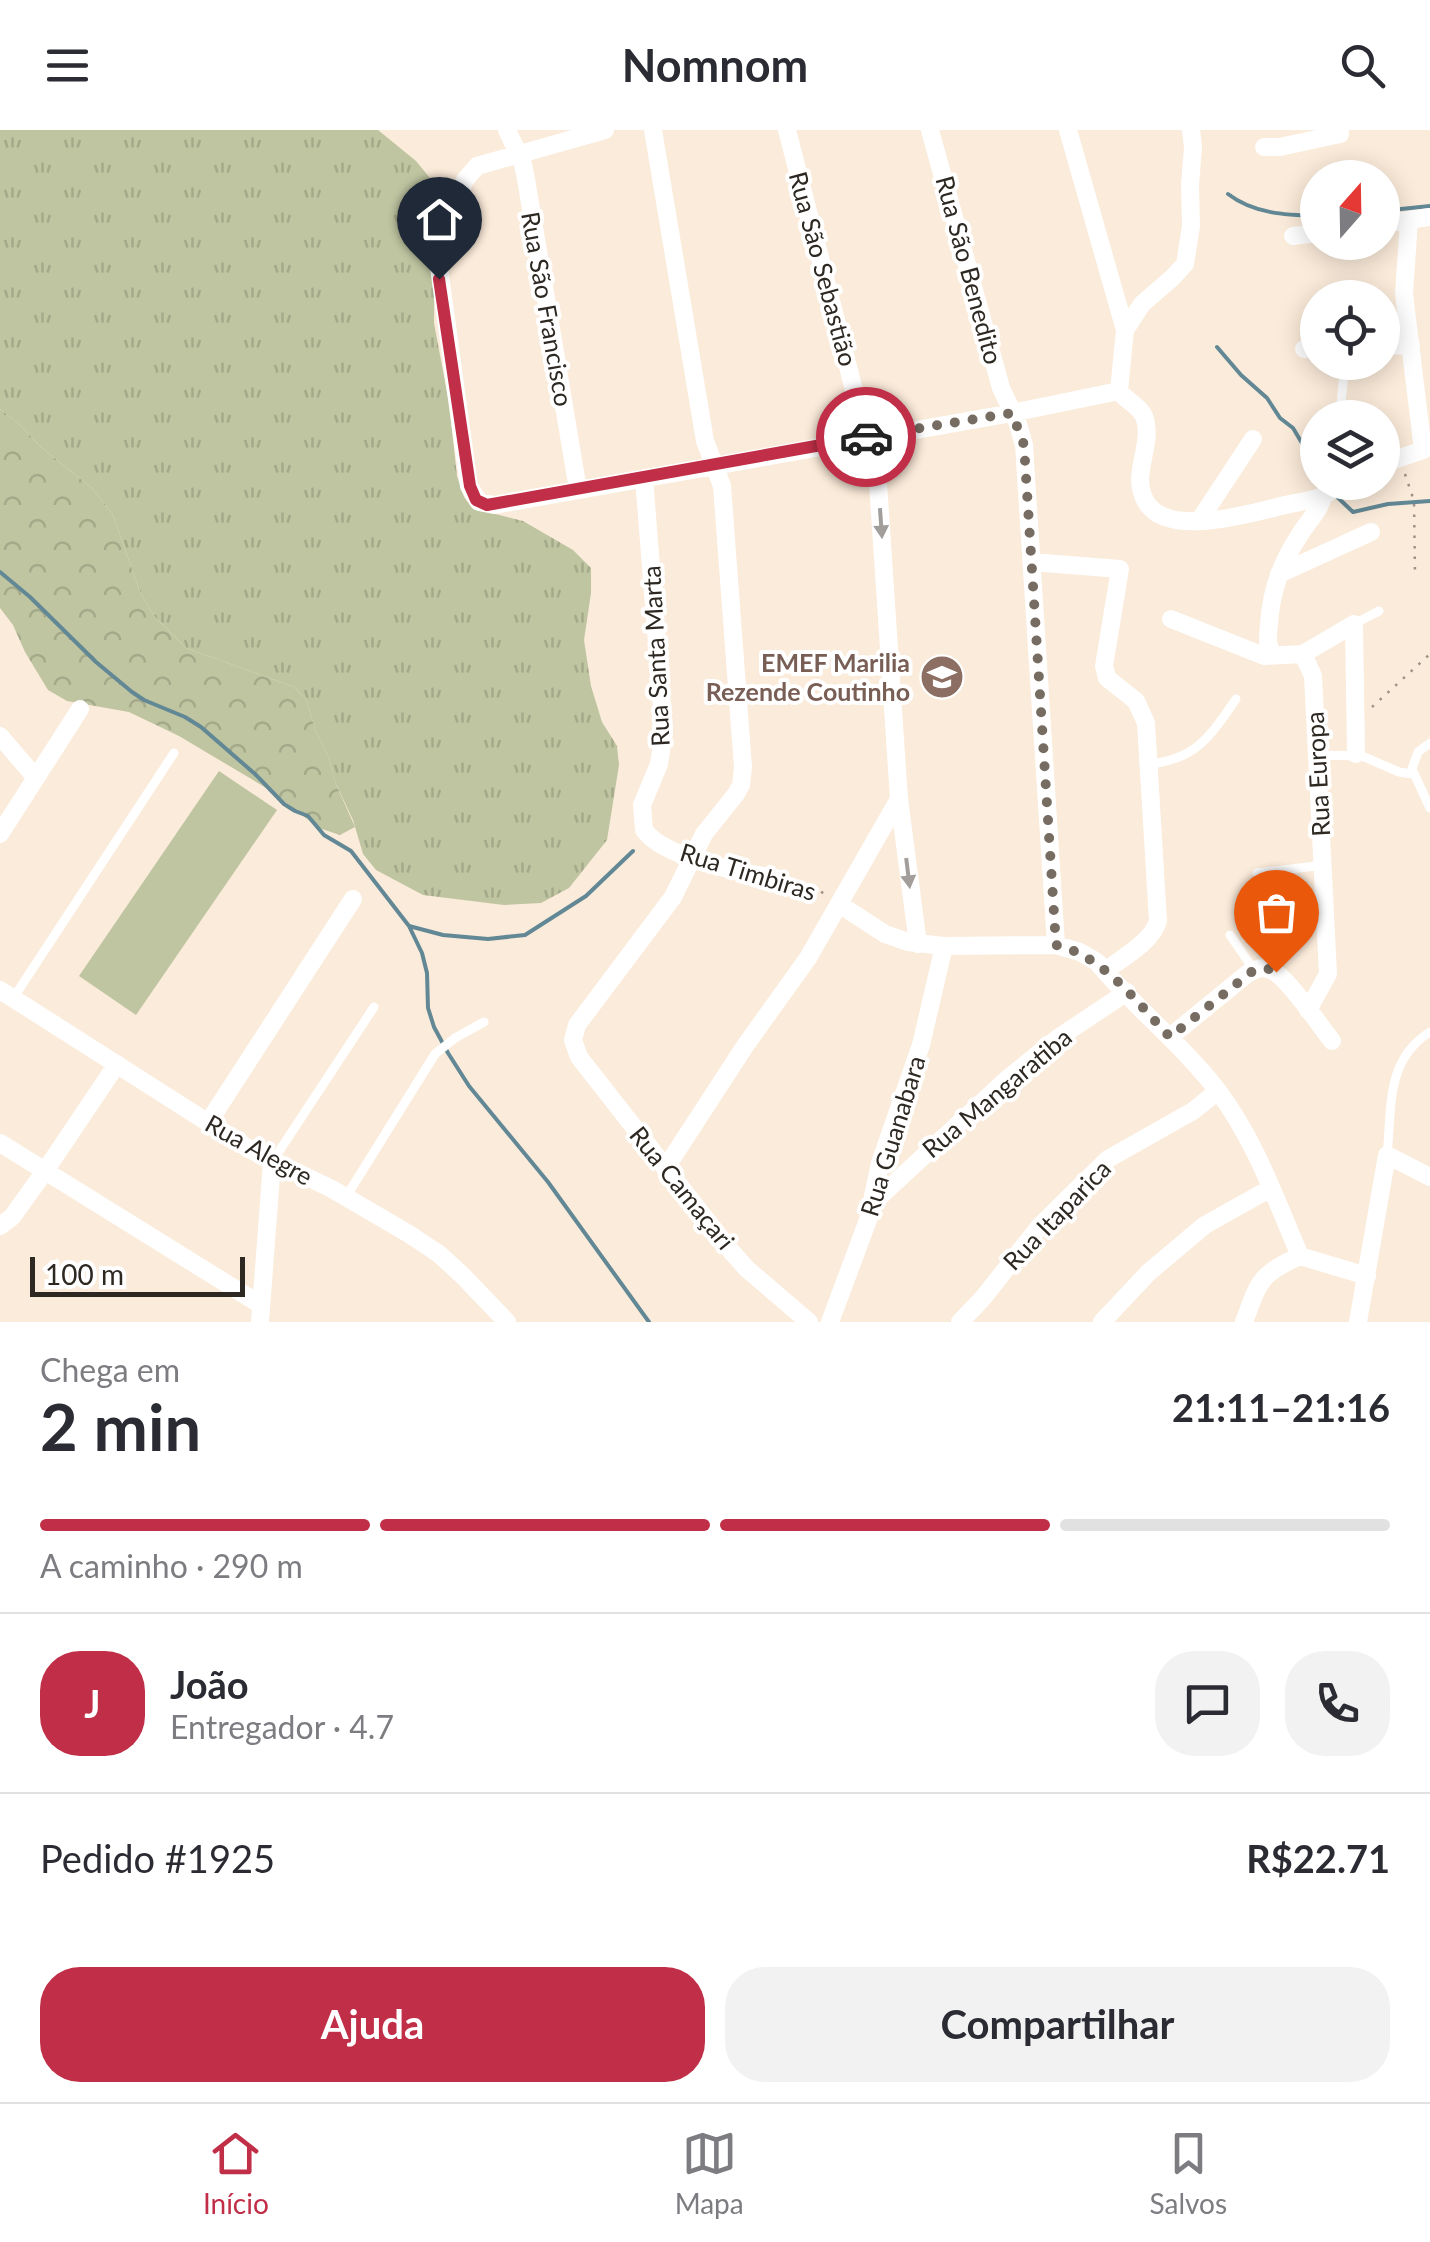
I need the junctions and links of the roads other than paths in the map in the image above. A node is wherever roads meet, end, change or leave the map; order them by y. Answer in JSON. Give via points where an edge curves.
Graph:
{"nodes":[{"id":1,"x":507,"y":130,"type":"edge"},
{"id":2,"x":605,"y":130,"type":"edge"},
{"id":3,"x":653,"y":130,"type":"edge"},
{"id":4,"x":787,"y":130,"type":"edge"},
{"id":5,"x":930,"y":130,"type":"edge"},
{"id":6,"x":1068,"y":130,"type":"edge"},
{"id":7,"x":1191,"y":130,"type":"edge"},
{"id":8,"x":1340,"y":130,"type":"edge"},
{"id":9,"x":1264,"y":147,"type":"dead end"},
{"id":10,"x":518,"y":153,"type":"junction"},
{"id":11,"x":1430,"y":216,"type":"edge"},
{"id":12,"x":1409,"y":220,"type":"junction"},
{"id":13,"x":1400,"y":221,"type":"edge"},
{"id":14,"x":1300,"y":235,"type":"edge"},
{"id":15,"x":1293,"y":236,"type":"dead end"},
{"id":16,"x":1125,"y":330,"type":"junction"},
{"id":17,"x":1400,"y":345,"type":"edge"},
{"id":18,"x":1411,"y":345,"type":"junction"},
{"id":19,"x":1119,"y":392,"type":"junction"},
{"id":20,"x":1012,"y":413,"type":"junction"},
{"id":21,"x":867,"y":437,"type":"junction"},
{"id":22,"x":1253,"y":439,"type":"dead end"},
{"id":23,"x":1426,"y":451,"type":"edge"},
{"id":24,"x":1400,"y":459,"type":"edge"},
{"id":25,"x":714,"y":465,"type":"junction"},
{"id":26,"x":644,"y":478,"type":"junction"},
{"id":27,"x":578,"y":490,"type":"junction"},
{"id":28,"x":1307,"y":500,"type":"edge"},
{"id":29,"x":1323,"y":500,"type":"edge"},
{"id":30,"x":1199,"y":521,"type":"junction"},
{"id":31,"x":1370,"y":532,"type":"dead end"},
{"id":32,"x":1032,"y":562,"type":"junction"},
{"id":33,"x":1279,"y":574,"type":"junction"},
{"id":34,"x":1379,"y":611,"type":"dead end"},
{"id":35,"x":1172,"y":619,"type":"dead end"},
{"id":36,"x":1354,"y":624,"type":"junction"},
{"id":37,"x":1273,"y":654,"type":"junction"},
{"id":38,"x":1303,"y":654,"type":"junction"},
{"id":39,"x":1236,"y":700,"type":"dead end"},
{"id":40,"x":80,"y":708,"type":"dead end"},
{"id":41,"x":0,"y":736,"type":"edge"},
{"id":42,"x":1430,"y":743,"type":"edge"},
{"id":43,"x":174,"y":753,"type":"dead end"},
{"id":44,"x":1356,"y":754,"type":"junction"},
{"id":45,"x":1318,"y":755,"type":"junction"},
{"id":46,"x":1150,"y":764,"type":"junction"},
{"id":47,"x":1412,"y":774,"type":"junction"},
{"id":48,"x":36,"y":778,"type":"junction"},
{"id":49,"x":899,"y":800,"type":"junction"},
{"id":50,"x":1430,"y":808,"type":"edge"},
{"id":51,"x":3,"y":823,"type":"edge"},
{"id":52,"x":644,"y":830,"type":"joint"},
{"id":53,"x":692,"y":858,"type":"junction"},
{"id":54,"x":1324,"y":865,"type":"junction"},
{"id":55,"x":1258,"y":873,"type":"dead end"},
{"id":56,"x":776,"y":878,"type":"road end"},
{"id":57,"x":353,"y":899,"type":"dead end"},
{"id":58,"x":839,"y":904,"type":"junction"},
{"id":59,"x":1230,"y":936,"type":"dead end"},
{"id":60,"x":918,"y":944,"type":"junction"},
{"id":61,"x":1056,"y":945,"type":"junction"},
{"id":62,"x":944,"y":946,"type":"junction"},
{"id":63,"x":1254,"y":970,"type":"junction"},
{"id":64,"x":1105,"y":972,"type":"junction"},
{"id":65,"x":1127,"y":992,"type":"junction"},
{"id":66,"x":6,"y":994,"type":"edge"},
{"id":67,"x":374,"y":1007,"type":"dead end"},
{"id":68,"x":1308,"y":1010,"type":"junction"},
{"id":69,"x":484,"y":1022,"type":"dead end"},
{"id":70,"x":1430,"y":1032,"type":"edge"},
{"id":71,"x":1170,"y":1037,"type":"junction"},
{"id":72,"x":1332,"y":1041,"type":"dead end"},
{"id":73,"x":116,"y":1064,"type":"junction"},
{"id":74,"x":1218,"y":1091,"type":"junction"},
{"id":75,"x":208,"y":1123,"type":"junction"},
{"id":76,"x":0,"y":1143,"type":"edge"},
{"id":77,"x":1387,"y":1154,"type":"junction"},
{"id":78,"x":272,"y":1162,"type":"junction"},
{"id":79,"x":665,"y":1170,"type":"junction"},
{"id":80,"x":46,"y":1171,"type":"junction"},
{"id":81,"x":1430,"y":1177,"type":"edge"},
{"id":82,"x":1271,"y":1188,"type":"junction"},
{"id":83,"x":346,"y":1196,"type":"junction"},
{"id":84,"x":873,"y":1202,"type":"junction"},
{"id":85,"x":0,"y":1226,"type":"edge"},
{"id":86,"x":1300,"y":1256,"type":"junction"},
{"id":87,"x":1367,"y":1276,"type":"junction"},
{"id":88,"x":261,"y":1314,"type":"edge"},
{"id":89,"x":507,"y":1322,"type":"edge"},
{"id":90,"x":808,"y":1322,"type":"edge"},
{"id":91,"x":830,"y":1322,"type":"edge"},
{"id":92,"x":960,"y":1322,"type":"edge"},
{"id":93,"x":1102,"y":1322,"type":"edge"},
{"id":94,"x":1244,"y":1322,"type":"edge"},
{"id":95,"x":1358,"y":1322,"type":"edge"}],
"edges":[{"from":1,"to":10,"type":"street","name":"Rua São Francisco"},
{"from":2,"to":10,"type":"street"},
{"from":3,"to":25,"type":"street"},
{"from":4,"to":21,"type":"street","name":"Rua São Sebastião"},
{"from":5,"to":20,"type":"street","name":"Rua São Benedito"},
{"from":6,"to":16,"type":"street"},
{"from":7,"to":16,"type":"street","via":[[1185,264]]},
{"from":8,"to":9,"type":"street"},
{"from":10,"to":27,"type":"street","name":"Rua São Francisco"},
{"from":10,"to":27,"type":"street","via":[[477,166],[465,180],[440,258],[470,486],[487,505]]},
{"from":11,"to":12,"type":"street"},
{"from":12,"to":13,"type":"street"},
{"from":12,"to":18,"type":"street","via":[[1404,294]]},
{"from":14,"to":15,"type":"street"},
{"from":16,"to":19,"type":"street"},
{"from":17,"to":18,"type":"street"},
{"from":18,"to":23,"type":"street"},
{"from":19,"to":20,"type":"street"},
{"from":19,"to":30,"type":"street","via":[[1145,418],[1140,479],[1147,502],[1161,516]]},
{"from":20,"to":21,"type":"street"},
{"from":20,"to":32,"type":"street","name":"Rua São Benedito","via":[[1024,445]]},
{"from":21,"to":25,"type":"street"},
{"from":21,"to":49,"type":"street","name":"Rua São Sebastião","one_way":true,"via":[[878,484]]},
{"from":22,"to":30,"type":"street"},
{"from":23,"to":24,"type":"street"},
{"from":25,"to":26,"type":"street"},
{"from":25,"to":53,"type":"street","via":[[722,486],[743,767],[736,794]]},
{"from":26,"to":27,"type":"street"},
{"from":26,"to":52,"type":"street","name":"Rua Santa Marta","via":[[664,732],[660,764],[642,805]]},
{"from":28,"to":30,"type":"street"},
{"from":29,"to":33,"type":"street"},
{"from":31,"to":33,"type":"street"},
{"from":32,"to":46,"type":"street","via":[[1120,569],[1105,672],[1142,712]]},
{"from":32,"to":61,"type":"street","name":"Rua São Benedito"},
{"from":33,"to":37,"type":"street","via":[[1268,631]]},
{"from":34,"to":36,"type":"lane"},
{"from":35,"to":37,"type":"street","via":[[1257,655]]},
{"from":36,"to":38,"type":"street"},
{"from":36,"to":44,"type":"street"},
{"from":37,"to":38,"type":"street"},
{"from":38,"to":45,"type":"street","name":"Rua Europa","via":[[1313,676]]},
{"from":39,"to":46,"type":"lane","via":[[1194,750]]},
{"from":40,"to":48,"type":"street"},
{"from":41,"to":48,"type":"street"},
{"from":42,"to":47,"type":"lane","via":[[1416,756]]},
{"from":43,"to":66,"type":"lane"},
{"from":44,"to":45,"type":"lane"},
{"from":44,"to":47,"type":"lane"},
{"from":45,"to":54,"type":"street","name":"Rua Europa"},
{"from":46,"to":64,"type":"street","via":[[1158,920],[1146,940]]},
{"from":47,"to":50,"type":"lane"},
{"from":48,"to":51,"type":"street"},
{"from":49,"to":58,"type":"street"},
{"from":49,"to":60,"type":"street","name":"Rua São Sebastião","one_way":true},
{"from":52,"to":53,"type":"street","name":"Rua Timbiras"},
{"from":53,"to":56,"type":"street","name":"Rua Timbiras"},
{"from":53,"to":79,"type":"street","name":"Rua Camaçari","via":[[673,897],[577,1025],[573,1040]]},
{"from":54,"to":55,"type":"lane"},
{"from":54,"to":68,"type":"street","name":"Rua Europa","via":[[1328,974]]},
{"from":57,"to":75,"type":"street"},
{"from":58,"to":60,"type":"street","name":"Rua Timbiras","via":[[885,934]]},
{"from":58,"to":79,"type":"street"},
{"from":59,"to":63,"type":"lane"},
{"from":60,"to":62,"type":"street","name":"Rua Timbiras"},
{"from":61,"to":62,"type":"street","name":"Rua Timbiras"},
{"from":61,"to":64,"type":"street","name":"Rua Timbiras","via":[[1080,952]]},
{"from":62,"to":84,"type":"street","name":"Rua Guanabara"},
{"from":63,"to":68,"type":"street","via":[[1276,972]]},
{"from":63,"to":71,"type":"street"},
{"from":64,"to":65,"type":"street","name":"Rua Timbiras"},
{"from":65,"to":71,"type":"street","name":"Rua Timbiras"},
{"from":65,"to":84,"type":"street","name":"Rua Mangaratiba","via":[[1006,1080]]},
{"from":66,"to":73,"type":"street","name":"Rua Alegre"},
{"from":67,"to":78,"type":"lane"},
{"from":68,"to":72,"type":"street"},
{"from":69,"to":83,"type":"lane","via":[[435,1054]]},
{"from":70,"to":77,"type":"lane","via":[[1404,1056],[1394,1080]]},
{"from":71,"to":74,"type":"street","name":"Rua Timbiras"},
{"from":73,"to":75,"type":"street","name":"Rua Alegre"},
{"from":73,"to":80,"type":"street"},
{"from":74,"to":82,"type":"street","name":"Rua Timbiras"},
{"from":74,"to":92,"type":"street","name":"Rua Itaparica","via":[[1108,1158]]},
{"from":75,"to":78,"type":"street","name":"Rua Alegre"},
{"from":76,"to":80,"type":"street"},
{"from":77,"to":81,"type":"street"},
{"from":77,"to":87,"type":"street"},
{"from":78,"to":83,"type":"street","name":"Rua Alegre"},
{"from":78,"to":88,"type":"street"},
{"from":79,"to":90,"type":"street","name":"Rua Camaçari","via":[[730,1250]]},
{"from":80,"to":85,"type":"street"},
{"from":80,"to":88,"type":"street"},
{"from":82,"to":86,"type":"street","name":"Rua Timbiras"},
{"from":82,"to":93,"type":"street","via":[[1205,1225]]},
{"from":83,"to":89,"type":"street","name":"Rua Alegre","via":[[438,1254]]},
{"from":84,"to":91,"type":"street","name":"Rua Guanabara"},
{"from":86,"to":87,"type":"street"},
{"from":86,"to":94,"type":"street","via":[[1262,1278]]},
{"from":87,"to":95,"type":"street"}]}
